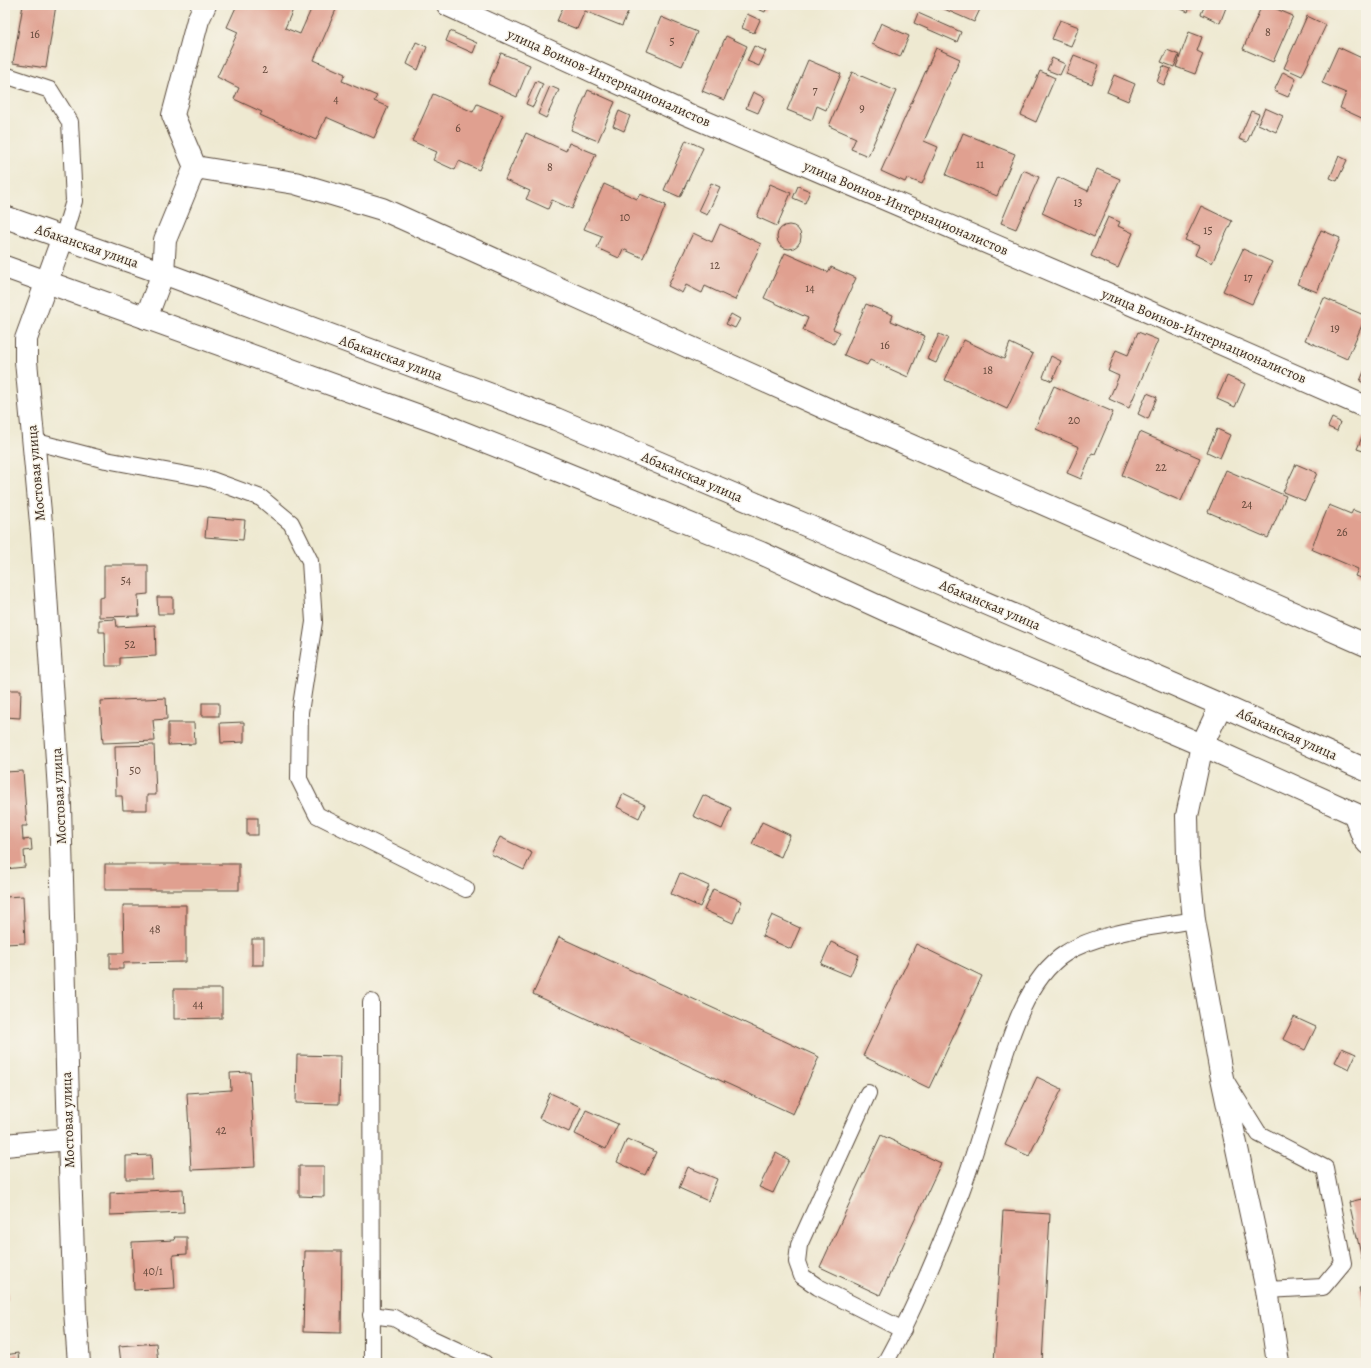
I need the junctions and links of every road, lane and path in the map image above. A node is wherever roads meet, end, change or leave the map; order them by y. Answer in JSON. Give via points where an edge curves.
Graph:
{"nodes":[{"id":1,"x":205,"y":5,"type":"edge"},
{"id":2,"x":448,"y":5,"type":"edge"},
{"id":3,"x":5,"y":75,"type":"edge"},
{"id":4,"x":195,"y":166,"type":"junction"},
{"id":5,"x":5,"y":217,"type":"edge"},
{"id":6,"x":63,"y":237,"type":"junction"},
{"id":7,"x":5,"y":267,"type":"edge"},
{"id":8,"x":163,"y":273,"type":"junction"},
{"id":9,"x":47,"y":282,"type":"junction"},
{"id":10,"x":146,"y":318,"type":"junction"},
{"id":11,"x":1366,"y":407,"type":"edge"},
{"id":12,"x":33,"y":441,"type":"junction"},
{"id":13,"x":1366,"y":646,"type":"edge"},
{"id":14,"x":1221,"y":705,"type":"junction"},
{"id":15,"x":1202,"y":745,"type":"junction"},
{"id":16,"x":1366,"y":770,"type":"edge"},
{"id":17,"x":1358,"y":815,"type":"edge"},
{"id":18,"x":1366,"y":846,"type":"edge"},
{"id":19,"x":466,"y":889,"type":"dead end"},
{"id":20,"x":1194,"y":920,"type":"junction"},
{"id":21,"x":371,"y":1002,"type":"dead end"},
{"id":22,"x":1221,"y":1073,"type":"junction"},
{"id":23,"x":868,"y":1093,"type":"dead end"},
{"id":24,"x":69,"y":1139,"type":"junction"},
{"id":25,"x":5,"y":1145,"type":"edge"},
{"id":26,"x":1267,"y":1290,"type":"junction"},
{"id":27,"x":371,"y":1315,"type":"junction"},
{"id":28,"x":903,"y":1330,"type":"junction"},
{"id":29,"x":79,"y":1363,"type":"edge"},
{"id":30,"x":372,"y":1363,"type":"edge"},
{"id":31,"x":484,"y":1363,"type":"edge"},
{"id":32,"x":885,"y":1363,"type":"edge"},
{"id":33,"x":1278,"y":1363,"type":"edge"}],
"edges":[{"from":1,"to":4,"type":"street","via":[[198,20],[173,115]]},
{"from":2,"to":11,"type":"street","name":"улица Воинов-Интернационалистов","via":[[688,115]]},
{"from":3,"to":6,"type":"lane","via":[[50,90],[70,122],[74,201]]},
{"from":4,"to":8,"type":"street","via":[[165,240]]},
{"from":4,"to":13,"type":"street","via":[[295,183],[382,209],[825,408]]},
{"from":5,"to":6,"type":"street","name":"Абаканская улица"},
{"from":6,"to":8,"type":"street","name":"Абаканская улица"},
{"from":6,"to":9,"type":"street","name":"Мостовая улица"},
{"from":7,"to":9,"type":"street"},
{"from":8,"to":10,"type":"street"},
{"from":8,"to":14,"type":"street","name":"Абаканская улица","via":[[556,419]]},
{"from":9,"to":10,"type":"street"},
{"from":9,"to":12,"type":"street","name":"Мостовая улица","via":[[26,339]]},
{"from":10,"to":15,"type":"street","via":[[439,423],[540,463],[761,553],[890,612]]},
{"from":12,"to":19,"type":"lane","via":[[106,460],[209,479],[261,498],[291,523],[310,561],[314,622],[300,712],[299,779],[317,815]]},
{"from":12,"to":24,"type":"street","name":"Мостовая улица","via":[[42,534],[60,806]]},
{"from":14,"to":15,"type":"street"},
{"from":14,"to":16,"type":"street","name":"Абаканская улица"},
{"from":15,"to":17,"type":"street"},
{"from":15,"to":20,"type":"street","via":[[1187,816]]},
{"from":17,"to":18,"type":"lane","via":[[1361,840]]},
{"from":20,"to":22,"type":"street"},
{"from":20,"to":28,"type":"lane","via":[[1091,940],[1065,953],[1049,967],[1032,989],[1019,1013],[1007,1047],[961,1191]]},
{"from":21,"to":27,"type":"lane"},
{"from":22,"to":26,"type":"street"},
{"from":22,"to":26,"type":"lane","via":[[1259,1134],[1325,1168],[1343,1263],[1323,1287]]},
{"from":23,"to":28,"type":"lane","via":[[800,1245],[797,1262],[802,1276],[818,1288]]},
{"from":24,"to":25,"type":"street"},
{"from":24,"to":29,"type":"street","name":"Мостовая улица"},
{"from":26,"to":33,"type":"street"},
{"from":27,"to":30,"type":"lane"},
{"from":27,"to":31,"type":"lane","via":[[394,1318]]},
{"from":28,"to":32,"type":"lane"}]}
